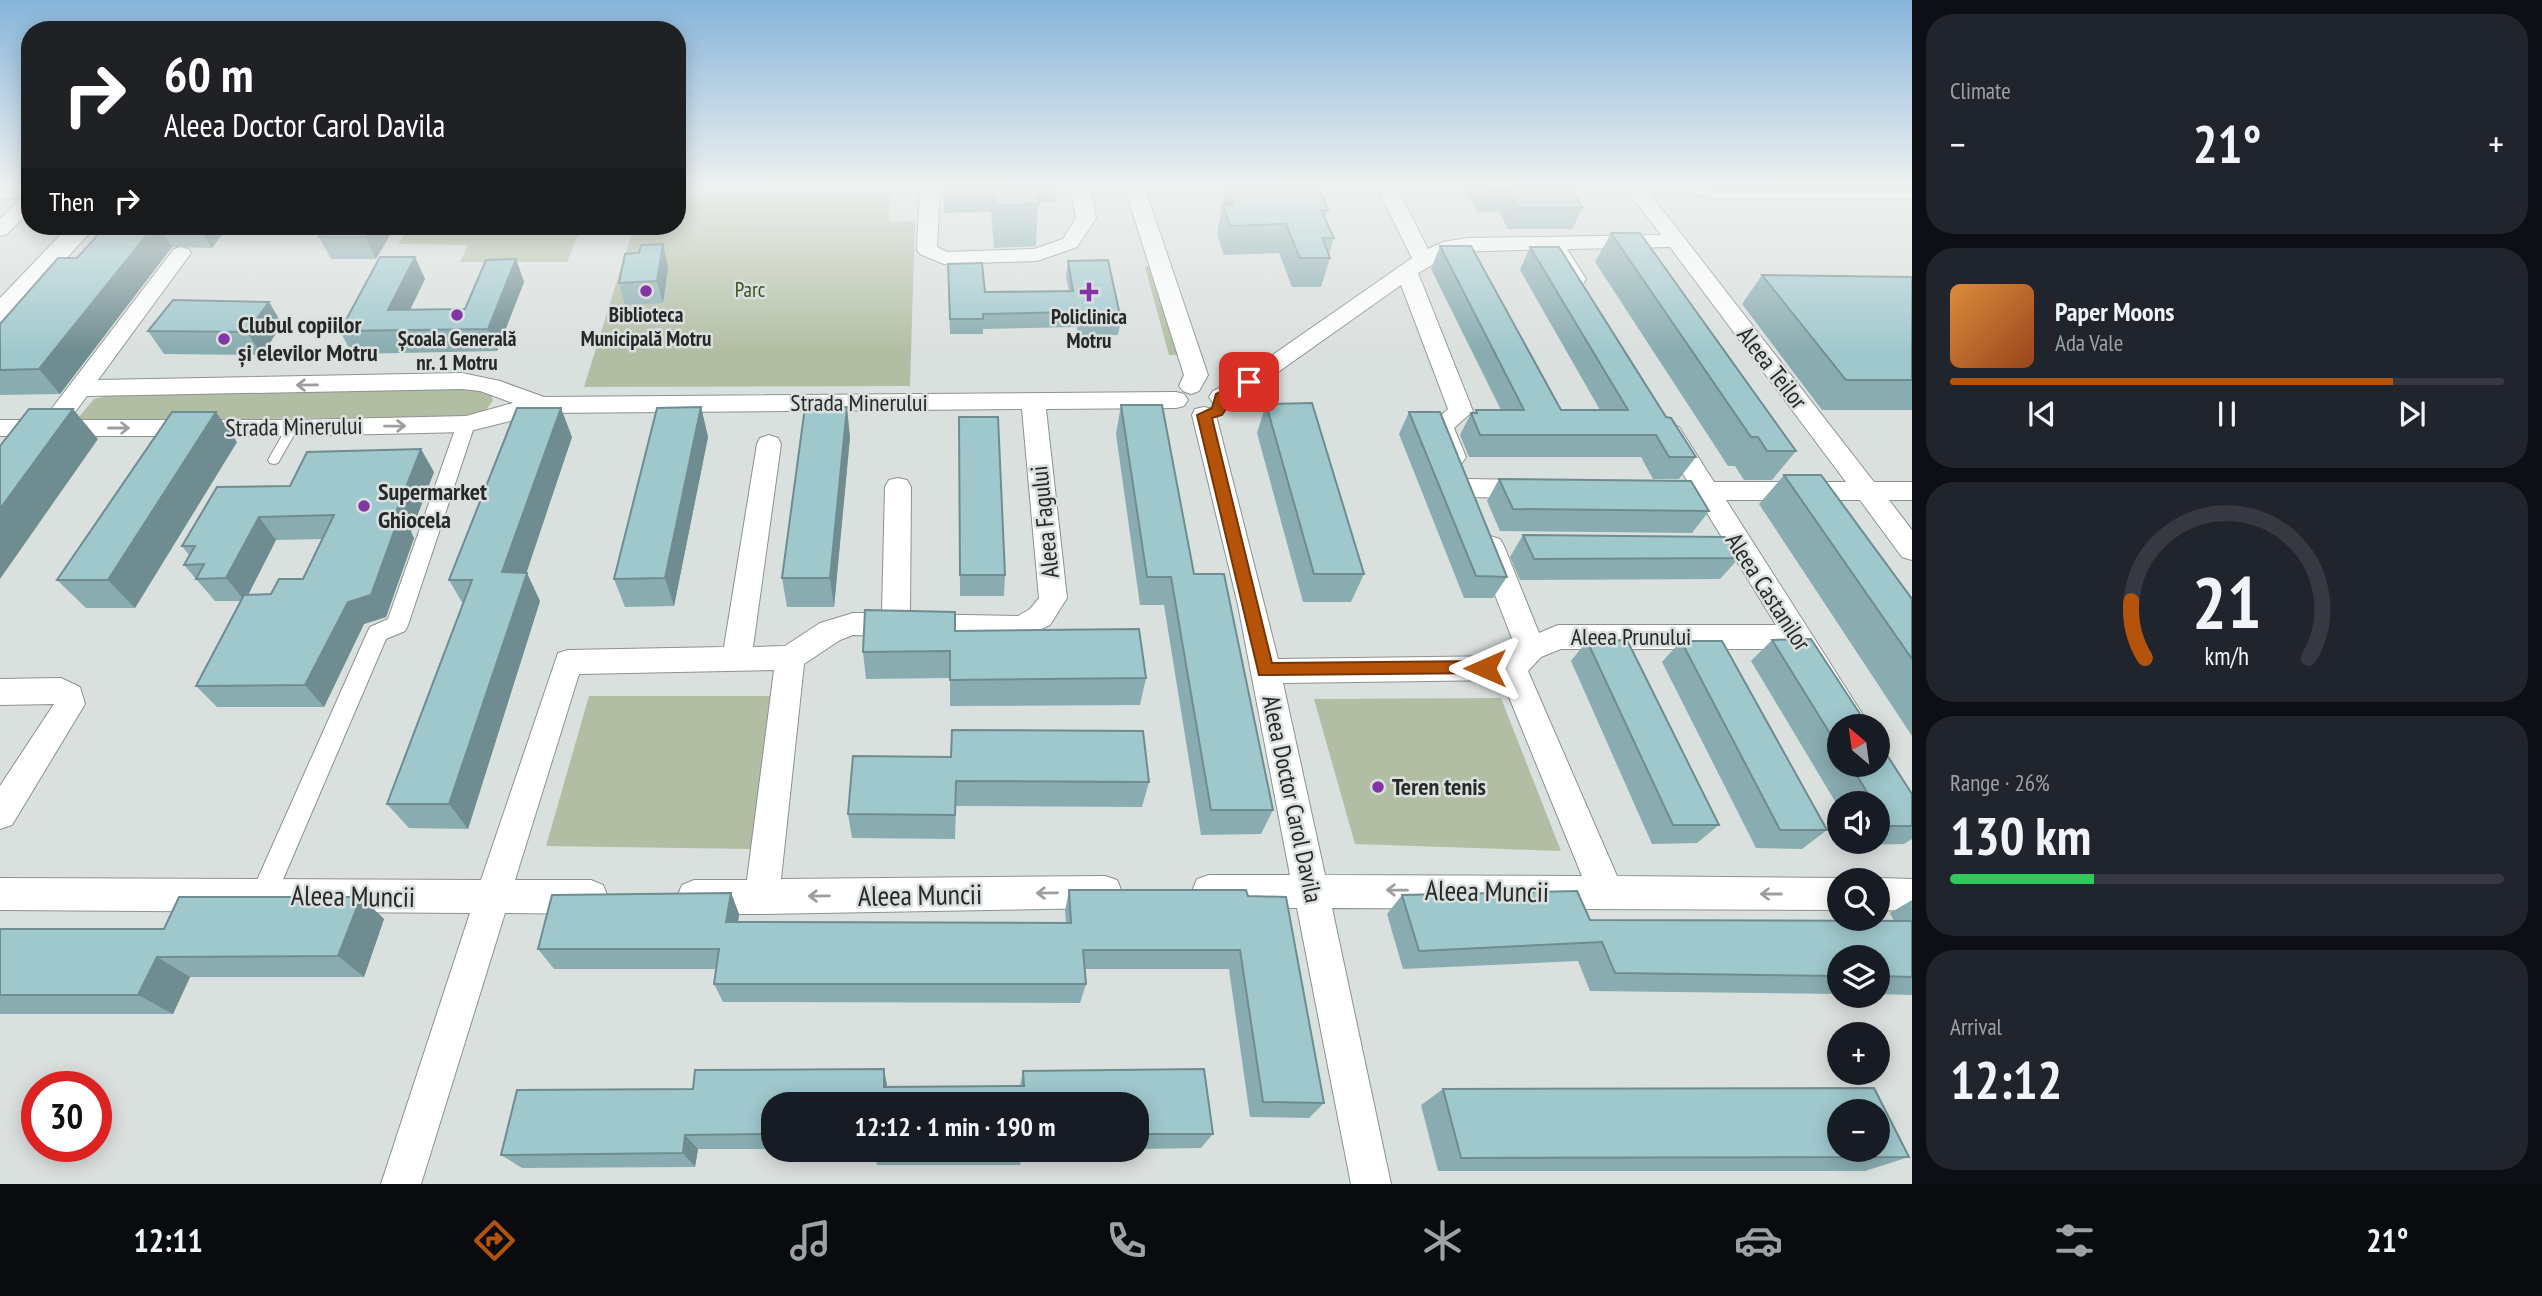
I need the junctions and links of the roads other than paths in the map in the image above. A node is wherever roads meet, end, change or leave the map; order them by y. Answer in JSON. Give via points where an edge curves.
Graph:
{"nodes":[{"id":1,"x":39,"y":241,"type":"edge"},
{"id":2,"x":69,"y":241,"type":"edge"},
{"id":3,"x":927,"y":241,"type":"edge"},
{"id":4,"x":1071,"y":241,"type":"edge"},
{"id":5,"x":1152,"y":241,"type":"edge"},
{"id":6,"x":1406,"y":241,"type":"edge"},
{"id":7,"x":1643,"y":241,"type":"edge"},
{"id":8,"x":1674,"y":241,"type":"edge"},
{"id":9,"x":1553,"y":242,"type":"junction"},
{"id":10,"x":181,"y":253,"type":"dead end"},
{"id":11,"x":1415,"y":266,"type":"junction"},
{"id":12,"x":0,"y":282,"type":"edge"},
{"id":13,"x":1589,"y":301,"type":"edge"},
{"id":14,"x":0,"y":314,"type":"edge"},
{"id":15,"x":83,"y":388,"type":"junction"},
{"id":16,"x":1183,"y":393,"type":"junction"},
{"id":17,"x":1033,"y":402,"type":"junction"},
{"id":18,"x":542,"y":405,"type":"junction"},
{"id":19,"x":1212,"y":406,"type":"junction"},
{"id":20,"x":1654,"y":408,"type":"edge"},
{"id":21,"x":466,"y":424,"type":"junction"},
{"id":22,"x":0,"y":428,"type":"edge"},
{"id":23,"x":43,"y":428,"type":"junction"},
{"id":24,"x":292,"y":428,"type":"junction"},
{"id":25,"x":769,"y":444,"type":"dead end"},
{"id":26,"x":14,"y":453,"type":"edge"},
{"id":27,"x":274,"y":460,"type":"dead end"},
{"id":28,"x":898,"y":487,"type":"dead end"},
{"id":29,"x":1559,"y":489,"type":"edge"},
{"id":30,"x":1665,"y":491,"type":"edge"},
{"id":31,"x":1866,"y":491,"type":"junction"},
{"id":32,"x":1912,"y":491,"type":"edge"},
{"id":33,"x":1705,"y":492,"type":"junction"},
{"id":34,"x":1477,"y":516,"type":"junction"},
{"id":35,"x":1517,"y":545,"type":"dead end"},
{"id":36,"x":1912,"y":550,"type":"edge"},
{"id":37,"x":896,"y":625,"type":"junction"},
{"id":38,"x":1797,"y":637,"type":"junction"},
{"id":39,"x":790,"y":658,"type":"junction"},
{"id":40,"x":1522,"y":658,"type":"junction"},
{"id":41,"x":737,"y":659,"type":"junction"},
{"id":42,"x":1265,"y":670,"type":"junction"},
{"id":43,"x":0,"y":692,"type":"edge"},
{"id":44,"x":1847,"y":714,"type":"edge"},
{"id":45,"x":0,"y":814,"type":"edge"},
{"id":46,"x":1311,"y":890,"type":"junction"},
{"id":47,"x":1173,"y":891,"type":"edge"},
{"id":48,"x":1132,"y":892,"type":"edge"},
{"id":49,"x":1606,"y":892,"type":"junction"},
{"id":50,"x":0,"y":894,"type":"edge"},
{"id":51,"x":1827,"y":894,"type":"edge"},
{"id":52,"x":1890,"y":894,"type":"edge"},
{"id":53,"x":263,"y":895,"type":"junction"},
{"id":54,"x":1912,"y":895,"type":"edge"},
{"id":55,"x":627,"y":897,"type":"edge"},
{"id":56,"x":667,"y":897,"type":"edge"},
{"id":57,"x":762,"y":897,"type":"junction"},
{"id":58,"x":492,"y":898,"type":"junction"},
{"id":59,"x":401,"y":1184,"type":"edge"},
{"id":60,"x":1371,"y":1184,"type":"edge"}],
"edges":[{"from":1,"to":12,"type":"street"},
{"from":2,"to":14,"type":"street"},
{"from":3,"to":4,"type":"street","via":[[927,250],[944,258],[1037,255]]},
{"from":5,"to":16,"type":"street","via":[[1196,374]]},
{"from":6,"to":11,"type":"street"},
{"from":7,"to":9,"type":"street"},
{"from":8,"to":31,"type":"street","name":"Aleea Teilor"},
{"from":9,"to":11,"type":"street","via":[[1450,246]]},
{"from":9,"to":13,"type":"street"},
{"from":10,"to":15,"type":"street"},
{"from":11,"to":19,"type":"street"},
{"from":11,"to":34,"type":"street","via":[[1461,411],[1441,426]]},
{"from":18,"to":15,"type":"street","name":"Strada Minerului","one_way":true,"via":[[513,397],[493,385],[461,381]]},
{"from":15,"to":23,"type":"street"},
{"from":16,"to":17,"type":"street","name":"Strada Minerului"},
{"from":16,"to":19,"type":"street","via":[[1186,412]]},
{"from":17,"to":18,"type":"street","name":"Strada Minerului"},
{"from":17,"to":37,"type":"street","name":"Aleea Fagului","via":[[1053,598],[1047,609],[1040,620],[1020,628]]},
{"from":18,"to":21,"type":"street","name":"Strada Minerului"},
{"from":19,"to":42,"type":"street","name":"Aleea Doctor Carol Davila"},
{"from":20,"to":33,"type":"street","name":"Aleea Castanilor"},
{"from":24,"to":21,"type":"street","name":"Strada Minerului","one_way":true},
{"from":21,"to":53,"type":"street","via":[[397,625],[378,633]]},
{"from":22,"to":23,"type":"street","name":"Strada Minerului"},
{"from":23,"to":24,"type":"street","name":"Strada Minerului","one_way":true},
{"from":23,"to":26,"type":"street"},
{"from":24,"to":27,"type":"lane"},
{"from":25,"to":41,"type":"street"},
{"from":28,"to":37,"type":"street"},
{"from":29,"to":34,"type":"street"},
{"from":30,"to":33,"type":"street"},
{"from":31,"to":32,"type":"street"},
{"from":31,"to":33,"type":"street"},
{"from":31,"to":36,"type":"street","name":"Aleea Teilor"},
{"from":33,"to":38,"type":"street","name":"Aleea Castanilor","via":[[1725,546]]},
{"from":34,"to":35,"type":"street"},
{"from":34,"to":40,"type":"street"},
{"from":37,"to":39,"type":"street","name":"Aleea Fagului","via":[[853,624],[830,631]]},
{"from":38,"to":40,"type":"street","name":"Aleea Prunului","via":[[1558,637]]},
{"from":38,"to":44,"type":"street","name":"Aleea Castanilor"},
{"from":39,"to":41,"type":"street"},
{"from":39,"to":57,"type":"street"},
{"from":40,"to":42,"type":"street","name":"Aleea Prunului"},
{"from":40,"to":49,"type":"street"},
{"from":41,"to":58,"type":"street","via":[[568,662]]},
{"from":42,"to":46,"type":"street","name":"Aleea Doctor Carol Davila"},
{"from":43,"to":45,"type":"street","via":[[61,691],[69,696],[70,704]]},
{"from":46,"to":47,"type":"street","name":"Aleea Muncii"},
{"from":49,"to":46,"type":"street","name":"Aleea Muncii","one_way":true},
{"from":46,"to":60,"type":"street","name":"Aleea Doctor Carol Davila"},
{"from":48,"to":57,"type":"street","name":"Aleea Muncii","one_way":true},
{"from":51,"to":49,"type":"street","name":"Aleea Muncii","one_way":true},
{"from":50,"to":53,"type":"street","name":"Aleea Muncii"},
{"from":52,"to":54,"type":"street"},
{"from":53,"to":58,"type":"street","name":"Aleea Muncii"},
{"from":55,"to":58,"type":"street","name":"Aleea Muncii"},
{"from":56,"to":57,"type":"street","name":"Aleea Muncii"},
{"from":58,"to":59,"type":"street"}]}
